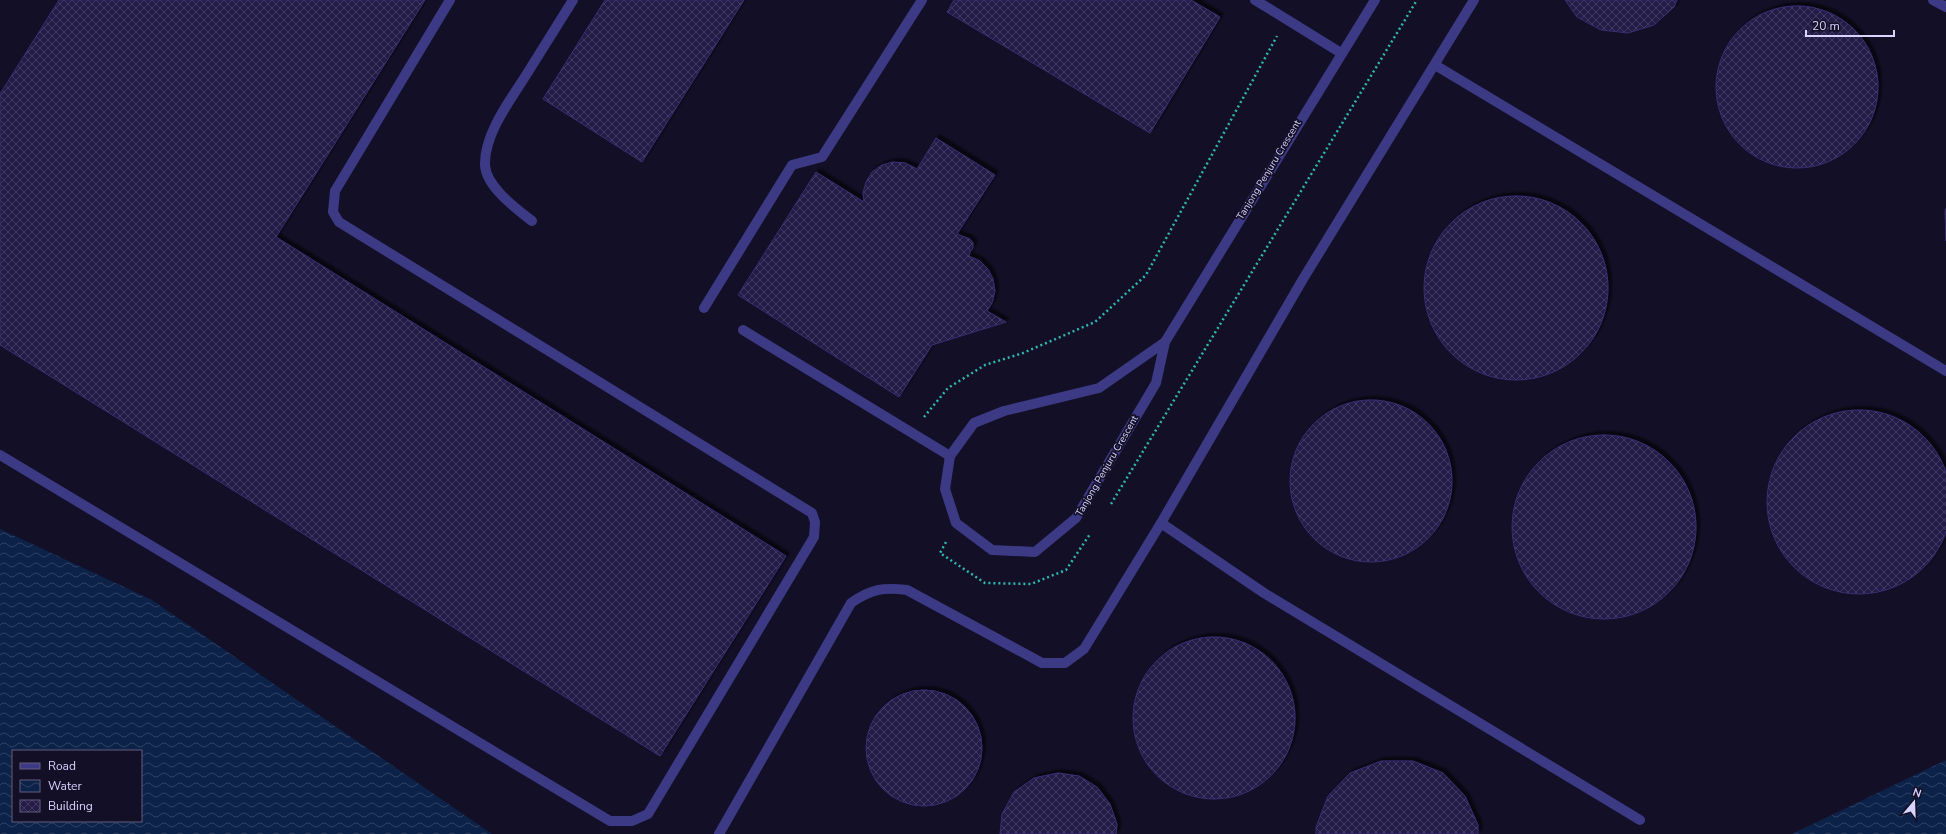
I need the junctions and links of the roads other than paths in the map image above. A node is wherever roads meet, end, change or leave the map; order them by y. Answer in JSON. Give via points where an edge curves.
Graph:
{"nodes":[{"id":1,"x":450,"y":0,"type":"edge"},
{"id":2,"x":573,"y":0,"type":"edge"},
{"id":3,"x":922,"y":0,"type":"edge"},
{"id":4,"x":1255,"y":0,"type":"edge"},
{"id":5,"x":1375,"y":0,"type":"edge"},
{"id":6,"x":1474,"y":0,"type":"edge"},
{"id":7,"x":1933,"y":0,"type":"edge"},
{"id":8,"x":1946,"y":7,"type":"edge"},
{"id":9,"x":1341,"y":53,"type":"junction"},
{"id":10,"x":1435,"y":65,"type":"junction"},
{"id":11,"x":532,"y":221,"type":"dead end"},
{"id":12,"x":704,"y":308,"type":"dead end"},
{"id":13,"x":743,"y":330,"type":"dead end"},
{"id":14,"x":1164,"y":342,"type":"junction"},
{"id":15,"x":1946,"y":371,"type":"edge"},
{"id":16,"x":0,"y":455,"type":"edge"},
{"id":17,"x":950,"y":456,"type":"junction"},
{"id":18,"x":1161,"y":523,"type":"junction"},
{"id":19,"x":1640,"y":820,"type":"dead end"},
{"id":20,"x":719,"y":834,"type":"edge"}],
"edges":[{"from":1,"to":16,"type":"street","via":[[335,191],[333,212],[339,222],[812,513],[815,522],[814,536],[648,814],[632,821],[610,821]]},
{"from":2,"to":11,"type":"street","via":[[497,122],[487,149],[485,165],[490,180],[505,199]]},
{"from":3,"to":12,"type":"street","via":[[822,157],[792,165]]},
{"from":4,"to":9,"type":"street"},
{"from":5,"to":9,"type":"street","name":"Tanjong Penjuru Crescent"},
{"from":6,"to":10,"type":"street"},
{"from":7,"to":8,"type":"street"},
{"from":9,"to":14,"type":"street","name":"Tanjong Penjuru Crescent"},
{"from":10,"to":15,"type":"street"},
{"from":10,"to":18,"type":"street","via":[[1303,279]]},
{"from":13,"to":17,"type":"street"},
{"from":14,"to":17,"type":"street","name":"Tanjong Penjuru Crescent","via":[[1099,388],[1004,411],[974,423]]},
{"from":14,"to":17,"type":"street","name":"Tanjong Penjuru Crescent","via":[[1156,383],[1076,518],[1035,552],[992,550],[956,523],[945,489]]},
{"from":18,"to":19,"type":"street","via":[[1264,593]]},
{"from":18,"to":20,"type":"street","via":[[1084,649],[1065,663],[1042,663],[908,590],[892,588],[866,592],[851,603]]}]}
